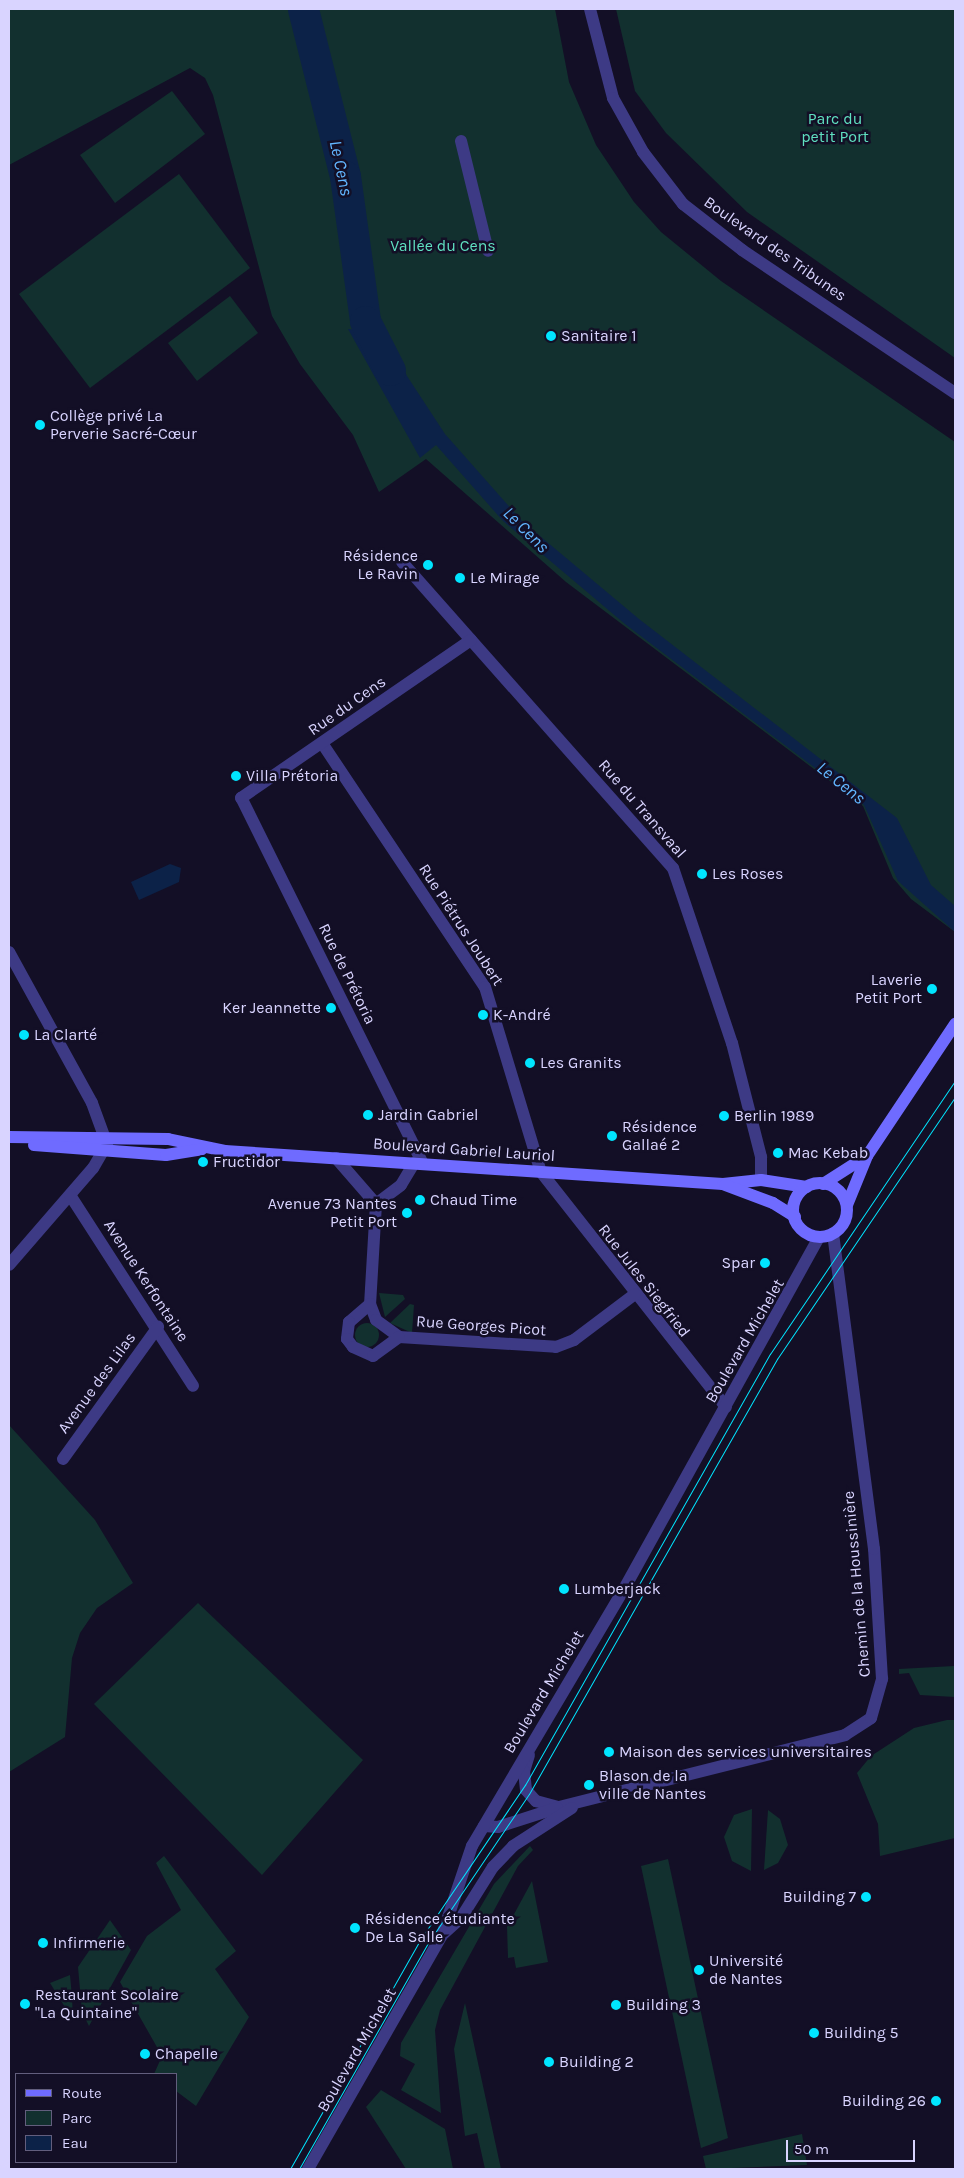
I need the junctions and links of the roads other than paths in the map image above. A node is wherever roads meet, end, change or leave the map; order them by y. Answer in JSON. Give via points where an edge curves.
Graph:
{"nodes":[{"id":1,"x":590,"y":9,"type":"edge"},
{"id":2,"x":461,"y":141,"type":"dead end"},
{"id":3,"x":488,"y":251,"type":"dead end"},
{"id":4,"x":955,"y":393,"type":"edge"},
{"id":5,"x":402,"y":562,"type":"dead end"},
{"id":6,"x":471,"y":640,"type":"junction"},
{"id":7,"x":322,"y":743,"type":"junction"},
{"id":8,"x":241,"y":798,"type":"joint"},
{"id":9,"x":9,"y":952,"type":"edge"},
{"id":10,"x":955,"y":1024,"type":"edge"},
{"id":11,"x":9,"y":1137,"type":"edge"},
{"id":12,"x":106,"y":1144,"type":"junction"},
{"id":13,"x":9,"y":1146,"type":"edge"},
{"id":14,"x":867,"y":1156,"type":"junction"},
{"id":15,"x":336,"y":1158,"type":"junction"},
{"id":16,"x":418,"y":1163,"type":"junction"},
{"id":17,"x":541,"y":1172,"type":"junction"},
{"id":18,"x":761,"y":1180,"type":"junction"},
{"id":19,"x":723,"y":1184,"type":"junction"},
{"id":20,"x":823,"y":1184,"type":"junction"},
{"id":21,"x":806,"y":1188,"type":"junction"},
{"id":22,"x":70,"y":1195,"type":"junction"},
{"id":23,"x":376,"y":1204,"type":"junction"},
{"id":24,"x":847,"y":1206,"type":"junction"},
{"id":25,"x":794,"y":1217,"type":"junction"},
{"id":26,"x":834,"y":1234,"type":"junction"},
{"id":27,"x":819,"y":1237,"type":"junction"},
{"id":28,"x":9,"y":1265,"type":"edge"},
{"id":29,"x":635,"y":1294,"type":"junction"},
{"id":30,"x":370,"y":1304,"type":"junction"},
{"id":31,"x":158,"y":1327,"type":"junction"},
{"id":32,"x":399,"y":1337,"type":"junction"},
{"id":33,"x":193,"y":1386,"type":"dead end"},
{"id":34,"x":726,"y":1407,"type":"junction"},
{"id":35,"x":63,"y":1459,"type":"dead end"},
{"id":36,"x":532,"y":1748,"type":"junction"},
{"id":37,"x":581,"y":1804,"type":"junction"},
{"id":38,"x":559,"y":1807,"type":"junction"},
{"id":39,"x":484,"y":1826,"type":"junction"},
{"id":40,"x":442,"y":1935,"type":"junction"},
{"id":41,"x":308,"y":2169,"type":"edge"}],
"edges":[{"from":1,"to":4,"type":"street","name":"Boulevard des Tribunes","via":[[613,98],[643,152],[683,204],[742,250]]},
{"from":2,"to":3,"type":"street"},
{"from":5,"to":6,"type":"street","name":"Rue du Transvaal"},
{"from":6,"to":7,"type":"street","name":"Rue du Cens"},
{"from":6,"to":18,"type":"street","name":"Rue du Transvaal","via":[[673,868],[732,1043],[761,1157]]},
{"from":7,"to":8,"type":"street","name":"Rue du Cens"},
{"from":7,"to":17,"type":"street","name":"Rue Piétrus Joubert","via":[[485,987]]},
{"from":8,"to":16,"type":"street","name":"Rue de Prétoria"},
{"from":9,"to":12,"type":"street"},
{"from":10,"to":14,"type":"main road"},
{"from":11,"to":12,"type":"main road","name":"Boulevard Gabriel Lauriol"},
{"from":12,"to":13,"type":"main road","name":"Boulevard Gabriel Lauriol"},
{"from":12,"to":15,"type":"main road","name":"Boulevard Gabriel Lauriol","via":[[166,1154],[202,1149]]},
{"from":12,"to":22,"type":"street"},
{"from":14,"to":20,"type":"main road"},
{"from":14,"to":24,"type":"main road"},
{"from":15,"to":16,"type":"main road","name":"Boulevard Gabriel Lauriol"},
{"from":15,"to":23,"type":"street"},
{"from":16,"to":17,"type":"main road","name":"Boulevard Gabriel Lauriol"},
{"from":16,"to":23,"type":"street","via":[[401,1185]]},
{"from":17,"to":19,"type":"main road","name":"Boulevard Gabriel Lauriol"},
{"from":17,"to":29,"type":"street","name":"Rue Jules Siegfried"},
{"from":18,"to":19,"type":"main road","name":"Boulevard Gabriel Lauriol"},
{"from":18,"to":21,"type":"main road","name":"Boulevard Gabriel Lauriol"},
{"from":19,"to":25,"type":"main road","name":"Boulevard Gabriel Lauriol","via":[[773,1203]]},
{"from":20,"to":21,"type":"main road"},
{"from":20,"to":24,"type":"main road","via":[[837,1189]]},
{"from":21,"to":25,"type":"main road","via":[[797,1197]]},
{"from":22,"to":28,"type":"street"},
{"from":22,"to":31,"type":"street","name":"Avenue Kerfontaine"},
{"from":23,"to":30,"type":"street"},
{"from":24,"to":26,"type":"main road","via":[[845,1220]]},
{"from":25,"to":27,"type":"main road","via":[[803,1230]]},
{"from":26,"to":27,"type":"main road"},
{"from":26,"to":37,"type":"street","name":"Chemin de la Houssinière","via":[[874,1550],[882,1680],[871,1718],[845,1735]]},
{"from":27,"to":34,"type":"street","name":"Boulevard Michelet"},
{"from":29,"to":32,"type":"street","name":"Rue Georges Picot","via":[[574,1340],[556,1347]]},
{"from":29,"to":34,"type":"street","name":"Rue Jules Siegfried"},
{"from":30,"to":32,"type":"street","via":[[376,1320]]},
{"from":30,"to":32,"type":"street","via":[[349,1322],[347,1338],[353,1347],[373,1356]]},
{"from":31,"to":33,"type":"street","name":"Avenue Kerfontaine"},
{"from":31,"to":35,"type":"street","name":"Avenue des Lilas"},
{"from":34,"to":36,"type":"street","name":"Boulevard Michelet"},
{"from":36,"to":38,"type":"street","name":"Chemin de la Houssinière","via":[[524,1771],[526,1790],[536,1801]]},
{"from":36,"to":39,"type":"street","name":"Boulevard Michelet"},
{"from":37,"to":38,"type":"street","name":"Chemin de la Houssinière"},
{"from":37,"to":40,"type":"street","name":"Chemin de la Houssinière","via":[[513,1846],[493,1867],[461,1918]]},
{"from":38,"to":39,"type":"street","name":"Chemin de la Houssinière","via":[[498,1827]]},
{"from":39,"to":40,"type":"street","name":"Boulevard Michelet","via":[[463,1865]]},
{"from":40,"to":41,"type":"street","name":"Boulevard Michelet"}]}
